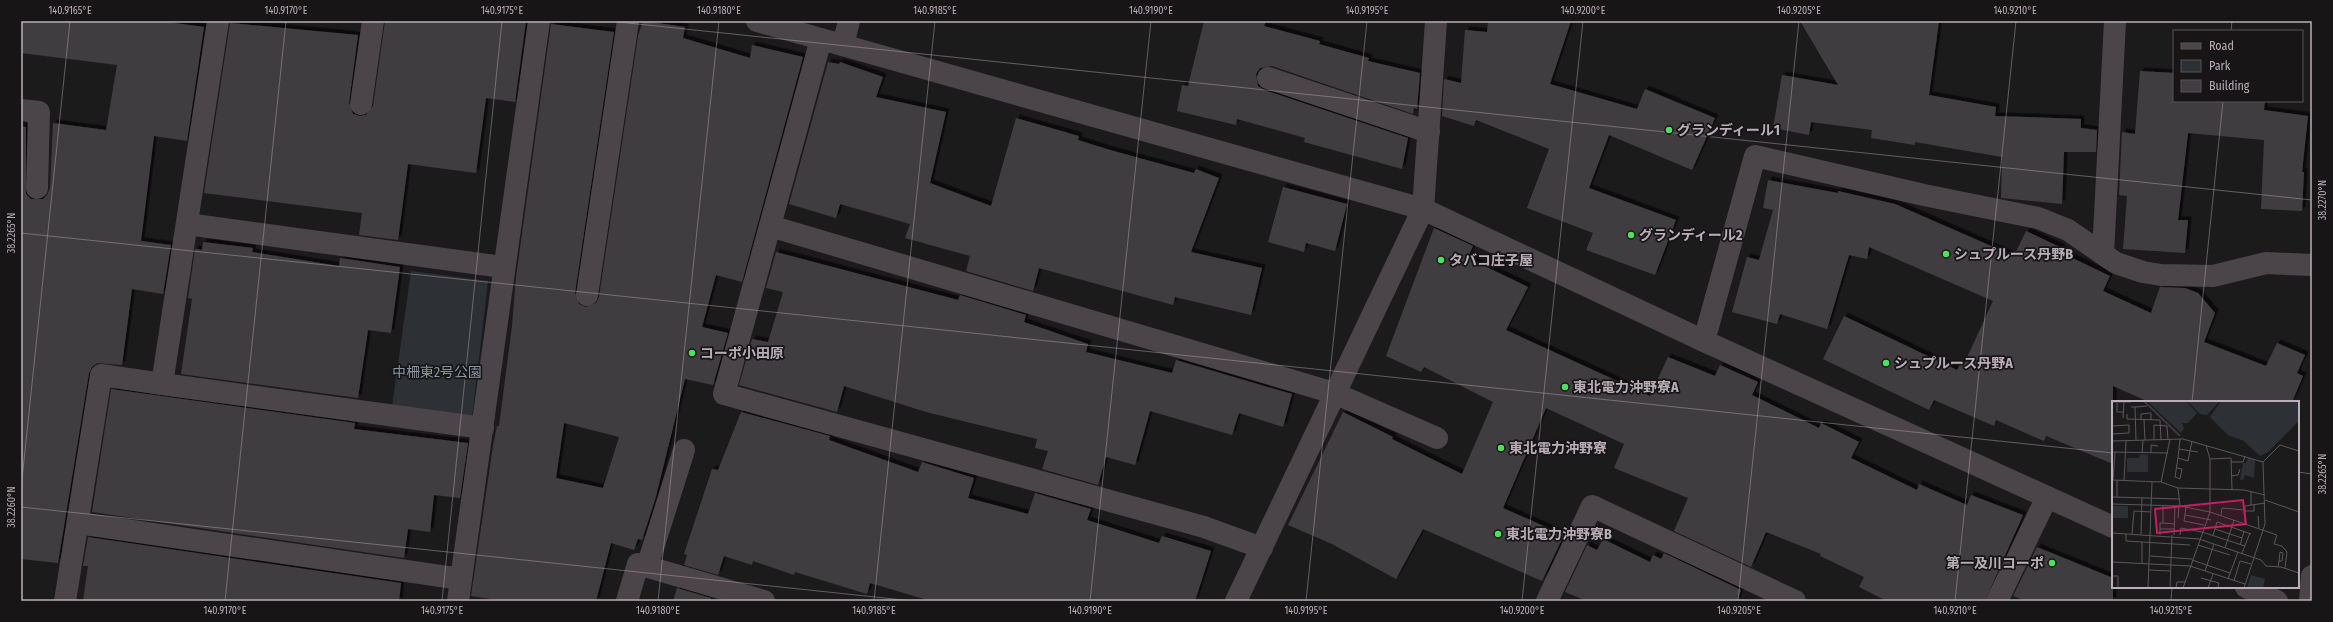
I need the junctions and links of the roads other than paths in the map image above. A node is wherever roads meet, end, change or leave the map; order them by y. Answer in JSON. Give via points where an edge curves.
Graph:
{"nodes":[{"id":1,"x":218,"y":21,"type":"edge"},
{"id":2,"x":373,"y":21,"type":"edge"},
{"id":3,"x":539,"y":21,"type":"edge"},
{"id":4,"x":628,"y":21,"type":"edge"},
{"id":5,"x":757,"y":21,"type":"edge"},
{"id":6,"x":849,"y":21,"type":"edge"},
{"id":7,"x":1436,"y":21,"type":"edge"},
{"id":8,"x":2115,"y":21,"type":"edge"},
{"id":9,"x":821,"y":39,"type":"junction"},
{"id":10,"x":843,"y":45,"type":"junction"},
{"id":11,"x":1268,"y":78,"type":"dead end"},
{"id":12,"x":362,"y":104,"type":"dead end"},
{"id":13,"x":21,"y":110,"type":"edge"},
{"id":14,"x":1429,"y":132,"type":"junction"},
{"id":15,"x":37,"y":188,"type":"dead end"},
{"id":16,"x":1423,"y":209,"type":"junction"},
{"id":17,"x":187,"y":224,"type":"junction"},
{"id":18,"x":770,"y":226,"type":"junction"},
{"id":19,"x":2103,"y":254,"type":"junction"},
{"id":20,"x":2312,"y":265,"type":"edge"},
{"id":21,"x":503,"y":267,"type":"junction"},
{"id":22,"x":587,"y":295,"type":"dead end"},
{"id":23,"x":1704,"y":340,"type":"junction"},
{"id":24,"x":162,"y":384,"type":"junction"},
{"id":25,"x":1334,"y":393,"type":"junction"},
{"id":26,"x":484,"y":428,"type":"junction"},
{"id":27,"x":1436,"y":438,"type":"dead end"},
{"id":28,"x":684,"y":450,"type":"dead end"},
{"id":29,"x":2047,"y":496,"type":"junction"},
{"id":30,"x":78,"y":523,"type":"junction"},
{"id":31,"x":2112,"y":526,"type":"edge"},
{"id":32,"x":1262,"y":548,"type":"junction"},
{"id":33,"x":647,"y":567,"type":"junction"},
{"id":34,"x":2312,"y":576,"type":"edge"},
{"id":35,"x":461,"y":579,"type":"junction"},
{"id":36,"x":2248,"y":588,"type":"edge"},
{"id":37,"x":65,"y":601,"type":"edge"},
{"id":38,"x":458,"y":601,"type":"edge"},
{"id":39,"x":627,"y":601,"type":"edge"},
{"id":40,"x":764,"y":601,"type":"edge"},
{"id":41,"x":1236,"y":601,"type":"edge"},
{"id":42,"x":1547,"y":601,"type":"edge"},
{"id":43,"x":1795,"y":601,"type":"edge"},
{"id":44,"x":1997,"y":601,"type":"edge"},
{"id":45,"x":2277,"y":601,"type":"edge"},
{"id":46,"x":2310,"y":601,"type":"edge"}],
"edges":[{"from":1,"to":17,"type":"street"},
{"from":2,"to":12,"type":"street"},
{"from":3,"to":21,"type":"street"},
{"from":4,"to":22,"type":"street"},
{"from":5,"to":9,"type":"street"},
{"from":6,"to":10,"type":"street"},
{"from":7,"to":14,"type":"street"},
{"from":8,"to":19,"type":"street"},
{"from":9,"to":10,"type":"street"},
{"from":9,"to":18,"type":"street"},
{"from":10,"to":16,"type":"street"},
{"from":11,"to":14,"type":"street"},
{"from":13,"to":15,"type":"street","via":[[39,112]]},
{"from":14,"to":16,"type":"street"},
{"from":16,"to":23,"type":"street"},
{"from":16,"to":25,"type":"street"},
{"from":17,"to":21,"type":"street"},
{"from":17,"to":24,"type":"street"},
{"from":18,"to":25,"type":"street"},
{"from":18,"to":32,"type":"street","via":[[724,394],[1204,527]]},
{"from":19,"to":20,"type":"street","via":[[2116,263],[2161,275],[2213,276],[2266,263]]},
{"from":19,"to":23,"type":"street","via":[[2068,230],[2038,218],[1754,156]]},
{"from":21,"to":26,"type":"street"},
{"from":23,"to":29,"type":"street"},
{"from":24,"to":26,"type":"street"},
{"from":24,"to":30,"type":"street","via":[[101,375]]},
{"from":25,"to":27,"type":"street"},
{"from":25,"to":32,"type":"street"},
{"from":26,"to":35,"type":"street"},
{"from":28,"to":33,"type":"street"},
{"from":29,"to":31,"type":"street"},
{"from":29,"to":44,"type":"street"},
{"from":30,"to":35,"type":"street"},
{"from":30,"to":37,"type":"street"},
{"from":32,"to":41,"type":"street"},
{"from":33,"to":39,"type":"street","via":[[638,564]]},
{"from":33,"to":40,"type":"street"},
{"from":34,"to":46,"type":"street"},
{"from":35,"to":38,"type":"street"},
{"from":36,"to":45,"type":"street"},
{"from":42,"to":43,"type":"street","via":[[1592,506]]}]}
